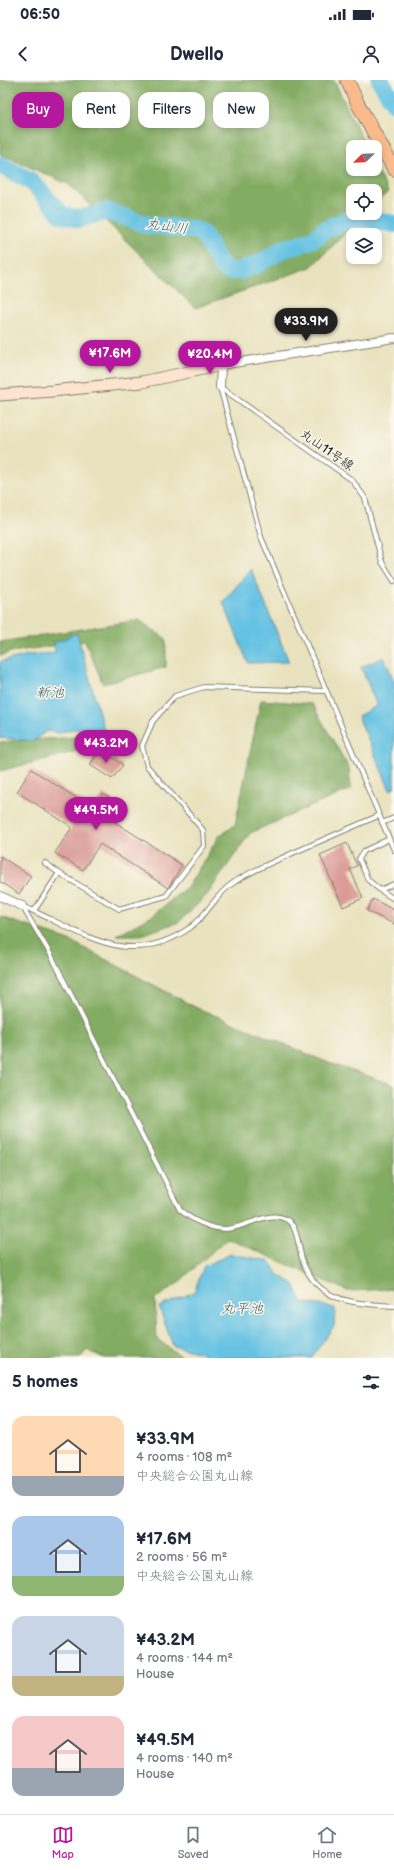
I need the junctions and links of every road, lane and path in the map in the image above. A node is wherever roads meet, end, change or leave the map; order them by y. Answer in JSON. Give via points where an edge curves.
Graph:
{"nodes":[{"id":1,"x":347,"y":80,"type":"edge"},
{"id":2,"x":394,"y":169,"type":"edge"},
{"id":3,"x":394,"y":338,"type":"edge"},
{"id":4,"x":221,"y":365,"type":"junction"},
{"id":5,"x":220,"y":387,"type":"junction"},
{"id":6,"x":0,"y":395,"type":"edge"},
{"id":7,"x":394,"y":581,"type":"edge"},
{"id":8,"x":326,"y":691,"type":"junction"},
{"id":9,"x":378,"y":816,"type":"junction"},
{"id":10,"x":394,"y":818,"type":"edge"},
{"id":11,"x":382,"y":823,"type":"junction"},
{"id":12,"x":389,"y":839,"type":"junction"},
{"id":13,"x":394,"y":850,"type":"edge"},
{"id":14,"x":45,"y":863,"type":"dead end"},
{"id":15,"x":59,"y":873,"type":"junction"},
{"id":16,"x":394,"y":884,"type":"edge"},
{"id":17,"x":380,"y":890,"type":"junction"},
{"id":18,"x":0,"y":896,"type":"edge"},
{"id":19,"x":394,"y":899,"type":"edge"},
{"id":20,"x":22,"y":906,"type":"junction"},
{"id":21,"x":34,"y":911,"type":"junction"},
{"id":22,"x":394,"y":1306,"type":"edge"}],
"edges":[{"from":1,"to":2,"type":"main road"},
{"from":3,"to":4,"type":"street"},
{"from":4,"to":5,"type":"street"},
{"from":4,"to":6,"type":"street","via":[[142,382]]},
{"from":5,"to":7,"type":"lane","name":"丸山11号線","via":[[352,480],[365,498],[382,562]]},
{"from":5,"to":8,"type":"lane","via":[[261,537]]},
{"from":8,"to":9,"type":"lane"},
{"from":8,"to":15,"type":"lane","via":[[204,687],[175,696],[153,721],[142,746],[147,766],[203,830],[204,846],[166,896],[119,909]]},
{"from":9,"to":11,"type":"lane"},
{"from":9,"to":21,"type":"lane","via":[[259,868],[231,884],[192,926],[171,938],[147,946],[121,947],[101,943]]},
{"from":10,"to":11,"type":"lane"},
{"from":11,"to":12,"type":"lane"},
{"from":12,"to":13,"type":"lane"},
{"from":12,"to":17,"type":"lane","via":[[364,850],[359,859],[368,880]]},
{"from":14,"to":15,"type":"lane"},
{"from":15,"to":21,"type":"lane"},
{"from":16,"to":17,"type":"lane"},
{"from":17,"to":19,"type":"lane"},
{"from":18,"to":20,"type":"street"},
{"from":20,"to":21,"type":"lane"},
{"from":20,"to":22,"type":"lane","via":[[51,955],[180,1210],[212,1227],[227,1229],[271,1217],[282,1217],[290,1221],[298,1238],[303,1263],[316,1284],[336,1298],[347,1302]]}]}
